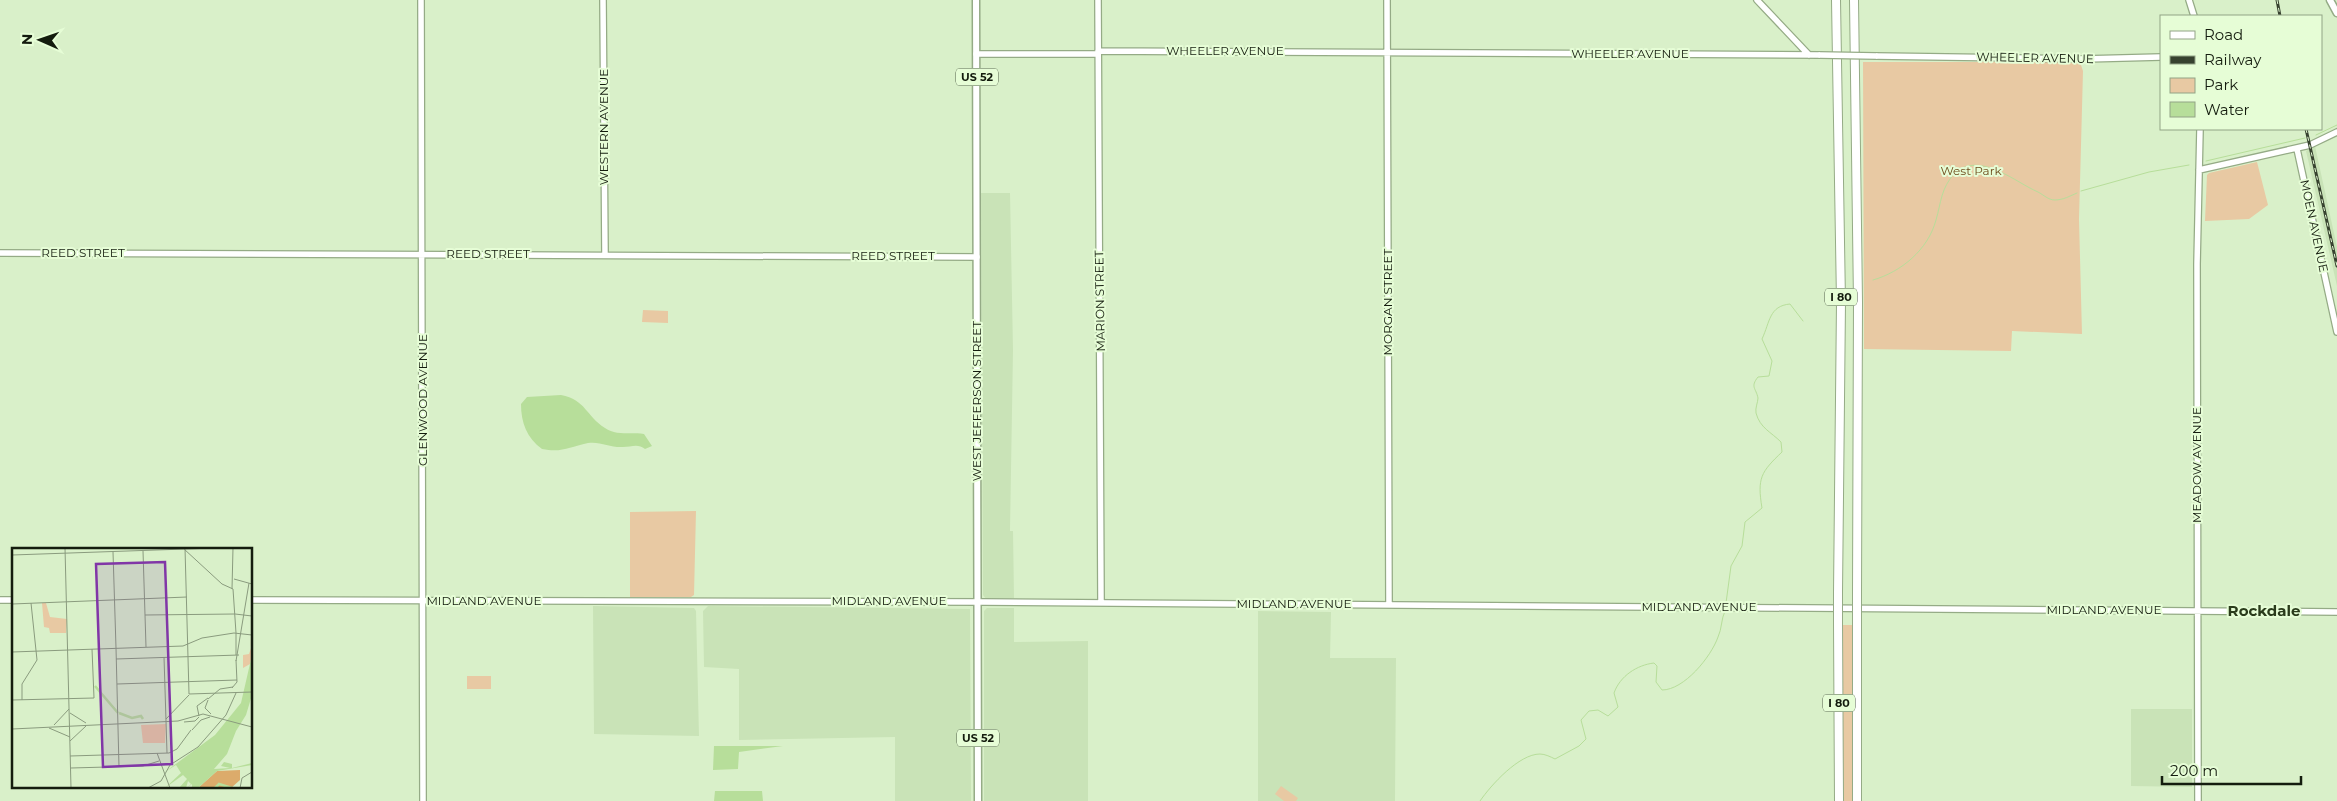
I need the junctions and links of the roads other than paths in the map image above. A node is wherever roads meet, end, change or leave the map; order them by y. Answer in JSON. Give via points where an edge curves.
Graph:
{"nodes":[{"id":1,"x":421,"y":0,"type":"edge"},
{"id":2,"x":603,"y":0,"type":"edge"},
{"id":3,"x":976,"y":0,"type":"edge"},
{"id":4,"x":1098,"y":0,"type":"edge"},
{"id":5,"x":1387,"y":0,"type":"edge"},
{"id":6,"x":1757,"y":0,"type":"edge"},
{"id":7,"x":1836,"y":0,"type":"edge"},
{"id":8,"x":1854,"y":0,"type":"edge"},
{"id":9,"x":2189,"y":0,"type":"edge"},
{"id":10,"x":2330,"y":0,"type":"edge"},
{"id":11,"x":2337,"y":13,"type":"edge"},
{"id":12,"x":2194,"y":15,"type":"edge"},
{"id":13,"x":1098,"y":52,"type":"junction"},
{"id":14,"x":1387,"y":52,"type":"junction"},
{"id":15,"x":976,"y":54,"type":"junction"},
{"id":16,"x":1810,"y":56,"type":"junction"},
{"id":17,"x":2160,"y":57,"type":"edge"},
{"id":18,"x":2200,"y":130,"type":"edge"},
{"id":19,"x":2337,"y":132,"type":"edge"},
{"id":20,"x":2297,"y":149,"type":"junction"},
{"id":21,"x":2199,"y":170,"type":"junction"},
{"id":22,"x":0,"y":253,"type":"edge"},
{"id":23,"x":423,"y":254,"type":"junction"},
{"id":24,"x":605,"y":255,"type":"junction"},
{"id":25,"x":977,"y":257,"type":"junction"},
{"id":26,"x":2337,"y":332,"type":"edge"},
{"id":27,"x":252,"y":600,"type":"edge"},
{"id":28,"x":423,"y":601,"type":"junction"},
{"id":29,"x":978,"y":602,"type":"junction"},
{"id":30,"x":1101,"y":602,"type":"junction"},
{"id":31,"x":1389,"y":605,"type":"junction"},
{"id":32,"x":2197,"y":611,"type":"junction"},
{"id":33,"x":2337,"y":612,"type":"edge"},
{"id":34,"x":423,"y":801,"type":"edge"},
{"id":35,"x":978,"y":801,"type":"edge"},
{"id":36,"x":1839,"y":801,"type":"edge"},
{"id":37,"x":1857,"y":801,"type":"edge"},
{"id":38,"x":2198,"y":801,"type":"edge"}],
"edges":[{"from":1,"to":23,"type":"street","name":"GLENWOOD AVENUE"},
{"from":2,"to":24,"type":"street","name":"WESTERN AVENUE"},
{"from":3,"to":15,"type":"main road","name":"WEST JEFFERSON STREET","number":"US 52"},
{"from":4,"to":13,"type":"street","name":"MARION STREET"},
{"from":5,"to":14,"type":"street","name":"MORGAN STREET"},
{"from":6,"to":16,"type":"street"},
{"from":7,"to":36,"type":"highway","number":"I 80","bridge":true,"via":[[1841,302]]},
{"from":8,"to":37,"type":"highway","number":"I 80","bridge":true,"via":[[1858,302]]},
{"from":9,"to":12,"type":"street"},
{"from":10,"to":11,"type":"main road"},
{"from":13,"to":14,"type":"street","name":"WHEELER AVENUE"},
{"from":13,"to":15,"type":"street","name":"WHEELER AVENUE"},
{"from":13,"to":30,"type":"street","name":"MARION STREET"},
{"from":14,"to":16,"type":"street","name":"WHEELER AVENUE"},
{"from":14,"to":31,"type":"street","name":"MORGAN STREET"},
{"from":15,"to":25,"type":"main road","name":"WEST JEFFERSON STREET","number":"US 52"},
{"from":16,"to":17,"type":"street","name":"WHEELER AVENUE","bridge":true},
{"from":18,"to":21,"type":"street","name":"MEADOW AVENUE"},
{"from":19,"to":20,"type":"street"},
{"from":20,"to":21,"type":"street"},
{"from":20,"to":26,"type":"street","name":"MOEN AVENUE"},
{"from":21,"to":32,"type":"street","name":"MEADOW AVENUE"},
{"from":22,"to":23,"type":"street","name":"REED STREET"},
{"from":23,"to":24,"type":"street","name":"REED STREET"},
{"from":23,"to":28,"type":"street","name":"GLENWOOD AVENUE"},
{"from":24,"to":25,"type":"street","name":"REED STREET"},
{"from":25,"to":29,"type":"main road","name":"WEST JEFFERSON STREET","number":"US 52"},
{"from":27,"to":28,"type":"street","name":"MIDLAND AVENUE"},
{"from":28,"to":29,"type":"street","name":"MIDLAND AVENUE"},
{"from":28,"to":34,"type":"street","name":"GLENWOOD AVENUE"},
{"from":29,"to":30,"type":"street","name":"MIDLAND AVENUE"},
{"from":29,"to":35,"type":"main road","name":"WEST JEFFERSON STREET","number":"US 52"},
{"from":30,"to":31,"type":"street","name":"MIDLAND AVENUE"},
{"from":31,"to":32,"type":"street","name":"MIDLAND AVENUE"},
{"from":32,"to":33,"type":"street","name":"MIDLAND AVENUE"},
{"from":32,"to":38,"type":"street","name":"MEADOW AVENUE"}]}
